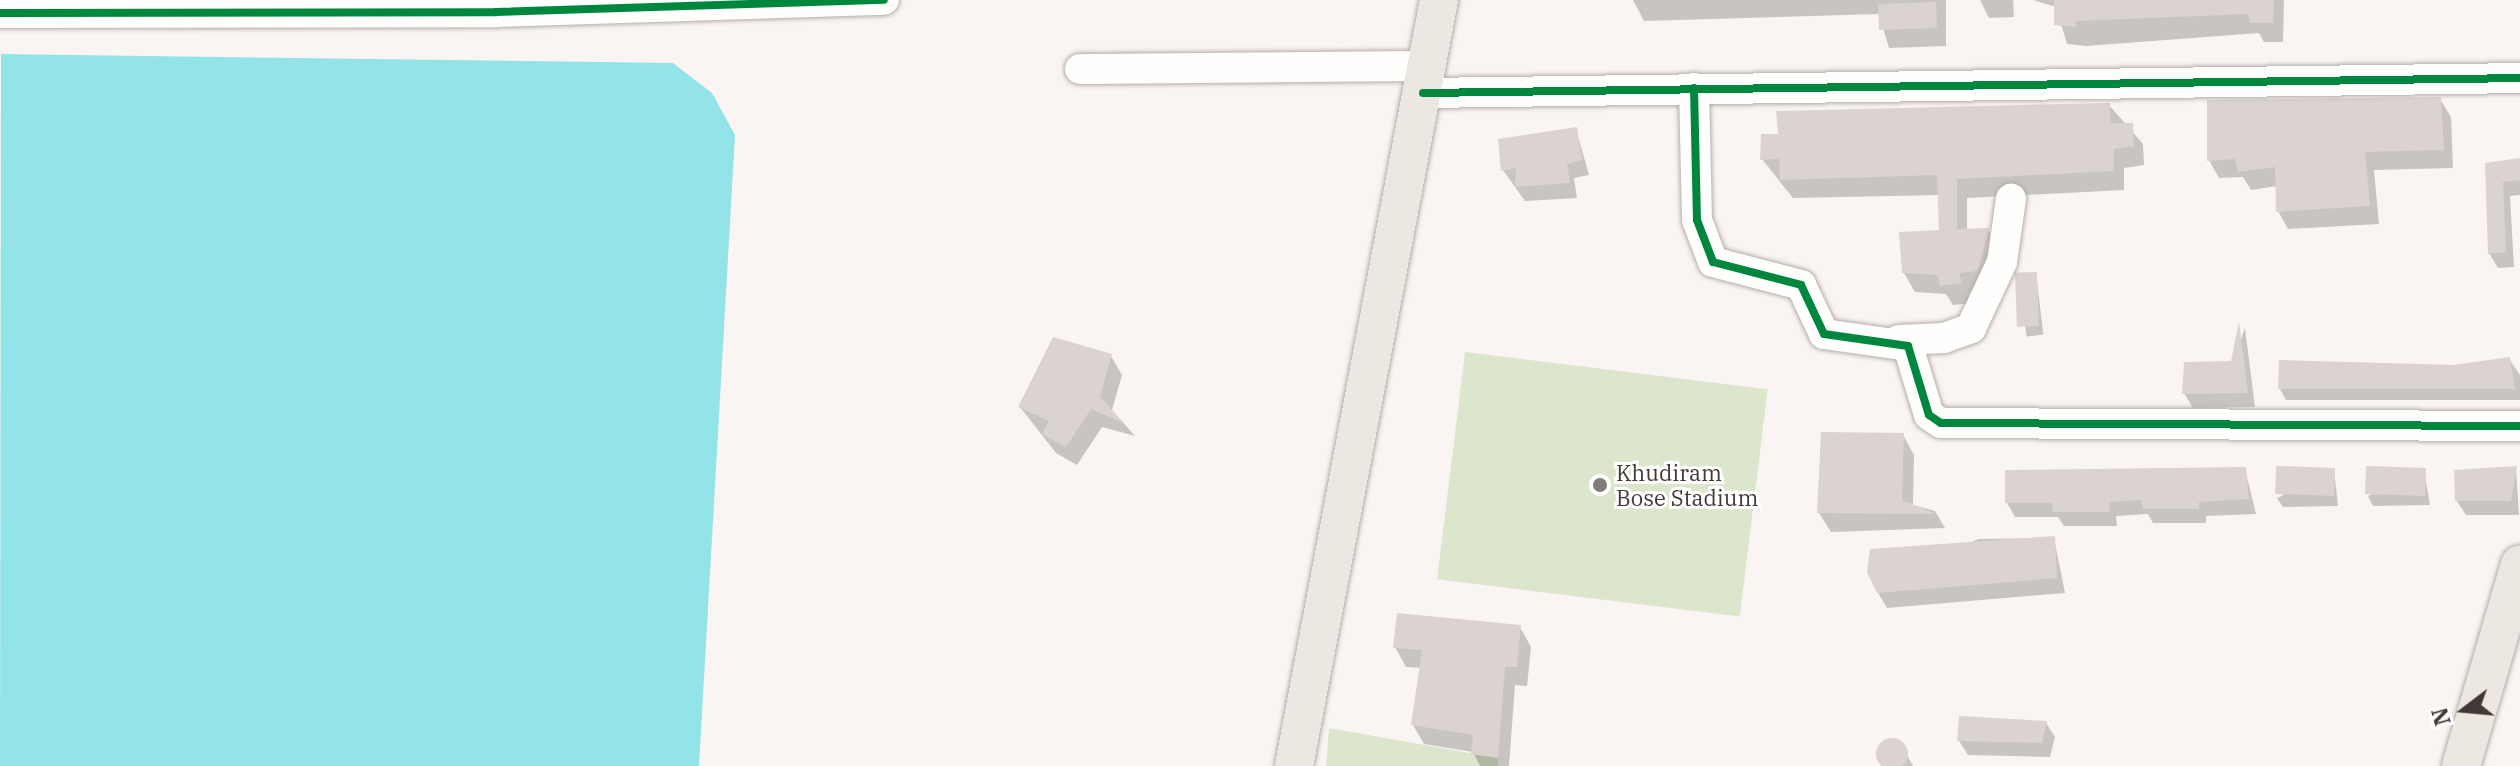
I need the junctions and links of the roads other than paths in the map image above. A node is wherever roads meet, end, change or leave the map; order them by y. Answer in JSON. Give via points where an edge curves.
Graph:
{"nodes":[{"id":1,"x":884,"y":0,"type":"edge"},
{"id":2,"x":1439,"y":0,"type":"edge"},
{"id":3,"x":0,"y":13,"type":"edge"},
{"id":4,"x":1080,"y":69,"type":"dead end"},
{"id":5,"x":2520,"y":78,"type":"edge"},
{"id":6,"x":1426,"y":80,"type":"junction"},
{"id":7,"x":1694,"y":88,"type":"junction"},
{"id":8,"x":2011,"y":199,"type":"dead end"},
{"id":9,"x":1899,"y":340,"type":"junction"},
{"id":10,"x":2520,"y":426,"type":"edge"},
{"id":11,"x":2520,"y":564,"type":"edge"},
{"id":12,"x":1294,"y":766,"type":"edge"},
{"id":13,"x":2461,"y":766,"type":"edge"}],
"edges":[{"from":1,"to":3,"type":"street","via":[[510,12]]},
{"from":2,"to":6,"type":"main road"},
{"from":4,"to":6,"type":"street"},
{"from":5,"to":7,"type":"street"},
{"from":6,"to":7,"type":"street"},
{"from":6,"to":12,"type":"main road"},
{"from":7,"to":9,"type":"street","via":[[1697,220],[1713,262],[1801,285],[1824,334]]},
{"from":8,"to":9,"type":"street","via":[[2002,262],[1971,328],[1944,338]]},
{"from":9,"to":10,"type":"street","via":[[1914,357],[1929,415],[1954,428]]},
{"from":11,"to":13,"type":"main road"}]}
